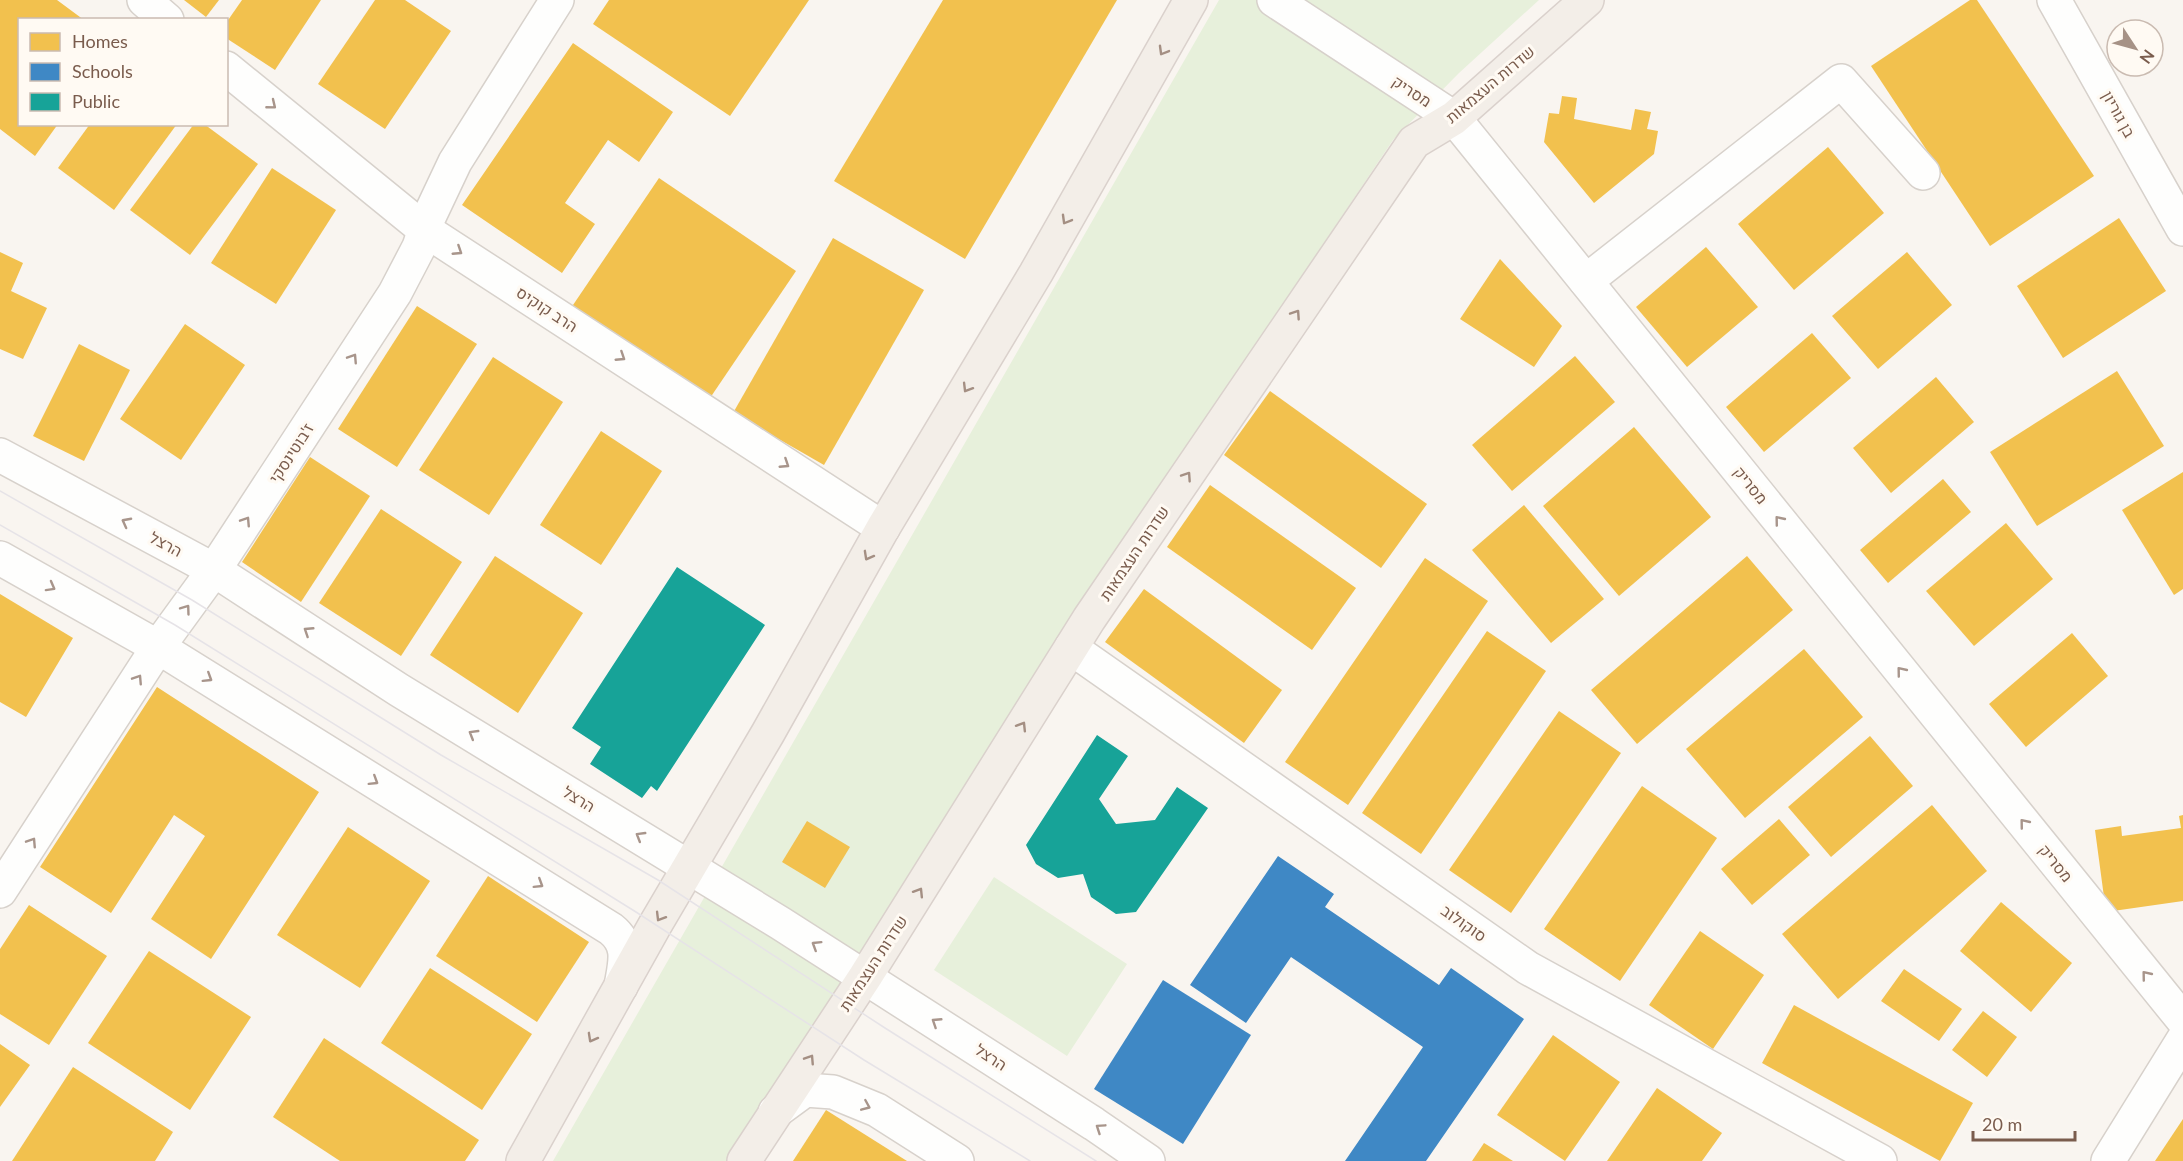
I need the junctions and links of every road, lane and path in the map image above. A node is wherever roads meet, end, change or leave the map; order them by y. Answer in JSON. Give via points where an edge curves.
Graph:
{"nodes":[{"id":1,"x":144,"y":0,"type":"edge"},
{"id":2,"x":558,"y":0,"type":"edge"},
{"id":3,"x":1191,"y":0,"type":"edge"},
{"id":4,"x":1274,"y":0,"type":"edge"},
{"id":5,"x":1587,"y":0,"type":"edge"},
{"id":6,"x":2054,"y":0,"type":"edge"},
{"id":7,"x":165,"y":18,"type":"edge"},
{"id":8,"x":228,"y":70,"type":"edge"},
{"id":9,"x":1454,"y":118,"type":"junction"},
{"id":10,"x":1923,"y":173,"type":"dead end"},
{"id":11,"x":2183,"y":229,"type":"edge"},
{"id":12,"x":425,"y":230,"type":"junction"},
{"id":13,"x":1586,"y":281,"type":"junction"},
{"id":14,"x":0,"y":454,"type":"edge"},
{"id":15,"x":884,"y":528,"type":"junction"},
{"id":16,"x":0,"y":558,"type":"edge"},
{"id":17,"x":214,"y":570,"type":"junction"},
{"id":18,"x":158,"y":647,"type":"junction"},
{"id":19,"x":1071,"y":648,"type":"junction"},
{"id":20,"x":689,"y":867,"type":"junction"},
{"id":21,"x":0,"y":891,"type":"edge"},
{"id":22,"x":865,"y":977,"type":"junction"},
{"id":23,"x":621,"y":986,"type":"junction"},
{"id":24,"x":2183,"y":1020,"type":"edge"},
{"id":25,"x":2183,"y":1040,"type":"edge"},
{"id":26,"x":775,"y":1112,"type":"junction"},
{"id":27,"x":523,"y":1161,"type":"edge"},
{"id":28,"x":744,"y":1161,"type":"edge"},
{"id":29,"x":957,"y":1161,"type":"edge"},
{"id":30,"x":1148,"y":1161,"type":"edge"},
{"id":31,"x":1880,"y":1161,"type":"edge"},
{"id":32,"x":2108,"y":1161,"type":"edge"}],
"edges":[{"from":1,"to":7,"type":"street"},
{"from":2,"to":12,"type":"street","name":"ז'בוטינסקי","via":[[455,162]]},
{"from":3,"to":15,"type":"main road","one_way":true,"via":[[1036,273]]},
{"from":4,"to":9,"type":"street","name":"מסריק"},
{"from":5,"to":9,"type":"main road","name":"שדרות העצמאות"},
{"from":6,"to":11,"type":"street","name":"בן גוריון"},
{"from":8,"to":12,"type":"street","name":"הרב קוקיס","one_way":true},
{"from":9,"to":13,"type":"street","name":"מסריק"},
{"from":19,"to":9,"type":"main road","name":"שדרות העצמאות","one_way":true,"via":[[1414,142]]},
{"from":10,"to":13,"type":"street","via":[[1840,81]]},
{"from":12,"to":15,"type":"street","name":"הרב קוקיס","one_way":true},
{"from":17,"to":12,"type":"street","name":"ז'בוטינסקי","one_way":true,"via":[[395,293]]},
{"from":24,"to":13,"type":"street","name":"מסריק","one_way":true},
{"from":17,"to":14,"type":"street","name":"הרצל","one_way":true},
{"from":15,"to":20,"type":"main road","one_way":true},
{"from":16,"to":18,"type":"street","one_way":true},
{"from":18,"to":17,"type":"street","name":"ז'בוטינסקי","one_way":true},
{"from":20,"to":17,"type":"street","name":"הרצל","one_way":true,"via":[[399,690]]},
{"from":21,"to":18,"type":"street","name":"ז'בוטינסקי","one_way":true},
{"from":18,"to":23,"type":"street","one_way":true,"via":[[611,929],[625,947]]},
{"from":22,"to":19,"type":"main road","name":"שדרות העצמאות","one_way":true},
{"from":19,"to":31,"type":"street","name":"סוקולוב","via":[[1528,968]]},
{"from":22,"to":20,"type":"street","name":"הרצל","one_way":true},
{"from":20,"to":23,"type":"main road","one_way":true},
{"from":26,"to":22,"type":"main road","name":"שדרות העצמאות","one_way":true},
{"from":30,"to":22,"type":"street","name":"הרצל","one_way":true},
{"from":23,"to":27,"type":"main road","one_way":true},
{"from":25,"to":32,"type":"street"},
{"from":26,"to":28,"type":"main road","name":"שדרות העצמאות"},
{"from":26,"to":29,"type":"street","one_way":true,"via":[[805,1090],[833,1092],[877,1110]]}]}
